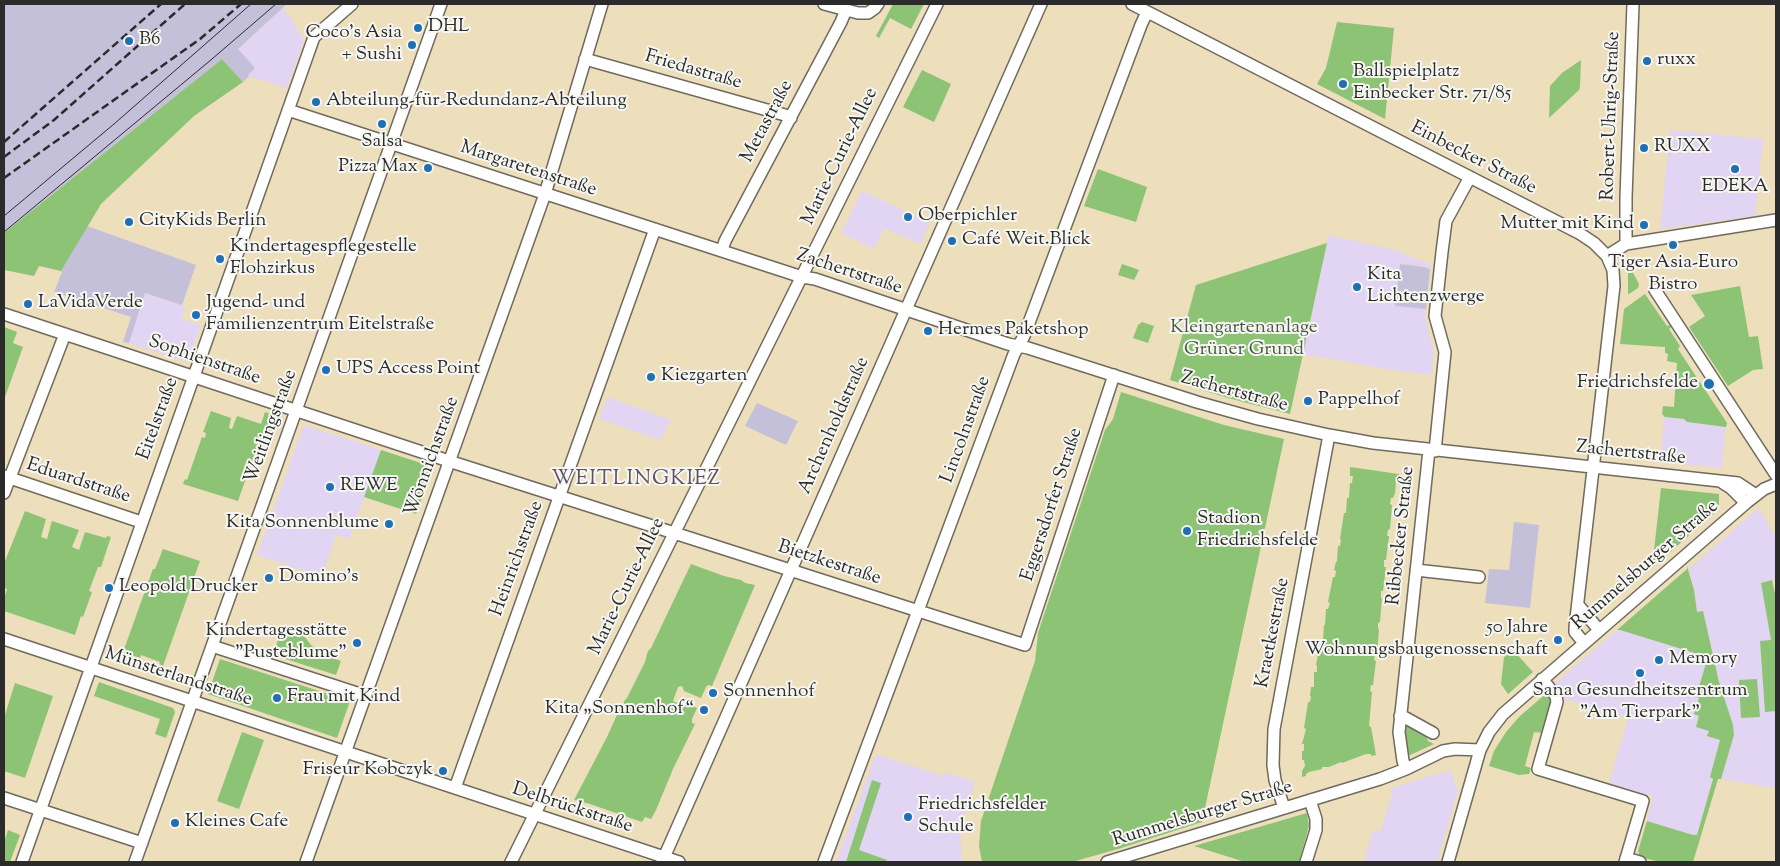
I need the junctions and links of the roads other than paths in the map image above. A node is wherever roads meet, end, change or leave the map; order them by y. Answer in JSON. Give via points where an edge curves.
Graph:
{"nodes":[{"id":1,"x":352,"y":4,"type":"edge"},
{"id":2,"x":441,"y":4,"type":"edge"},
{"id":3,"x":602,"y":4,"type":"edge"},
{"id":4,"x":824,"y":4,"type":"edge"},
{"id":5,"x":878,"y":4,"type":"edge"},
{"id":6,"x":937,"y":4,"type":"edge"},
{"id":7,"x":1041,"y":4,"type":"edge"},
{"id":8,"x":1132,"y":4,"type":"edge"},
{"id":9,"x":1633,"y":4,"type":"edge"},
{"id":10,"x":846,"y":10,"type":"junction"},
{"id":11,"x":1147,"y":12,"type":"junction"},
{"id":12,"x":585,"y":59,"type":"junction"},
{"id":13,"x":288,"y":110,"type":"junction"},
{"id":14,"x":791,"y":118,"type":"junction"},
{"id":15,"x":391,"y":144,"type":"junction"},
{"id":16,"x":1470,"y":177,"type":"junction"},
{"id":17,"x":545,"y":194,"type":"junction"},
{"id":18,"x":1776,"y":220,"type":"edge"},
{"id":19,"x":655,"y":229,"type":"junction"},
{"id":20,"x":1626,"y":244,"type":"junction"},
{"id":21,"x":722,"y":250,"type":"junction"},
{"id":22,"x":1607,"y":256,"type":"junction"},
{"id":23,"x":757,"y":262,"type":"joint"},
{"id":24,"x":802,"y":276,"type":"junction"},
{"id":25,"x":1655,"y":290,"type":"dead end"},
{"id":26,"x":905,"y":309,"type":"junction"},
{"id":27,"x":4,"y":314,"type":"edge"},
{"id":28,"x":65,"y":334,"type":"junction"},
{"id":29,"x":1018,"y":346,"type":"junction"},
{"id":30,"x":1114,"y":375,"type":"junction"},
{"id":31,"x":193,"y":376,"type":"junction"},
{"id":32,"x":296,"y":410,"type":"junction"},
{"id":33,"x":1329,"y":435,"type":"junction"},
{"id":34,"x":1432,"y":450,"type":"junction"},
{"id":35,"x":450,"y":461,"type":"junction"},
{"id":36,"x":1594,"y":468,"type":"junction"},
{"id":37,"x":1776,"y":475,"type":"edge"},
{"id":38,"x":7,"y":477,"type":"edge"},
{"id":39,"x":1719,"y":481,"type":"junction"},
{"id":40,"x":1776,"y":484,"type":"edge"},
{"id":41,"x":4,"y":493,"type":"edge"},
{"id":42,"x":1756,"y":495,"type":"junction"},
{"id":43,"x":560,"y":496,"type":"junction"},
{"id":44,"x":1746,"y":503,"type":"junction"},
{"id":45,"x":621,"y":516,"type":"joint"},
{"id":46,"x":141,"y":522,"type":"junction"},
{"id":47,"x":674,"y":534,"type":"junction"},
{"id":48,"x":790,"y":570,"type":"junction"},
{"id":49,"x":1416,"y":570,"type":"junction"},
{"id":50,"x":1479,"y":577,"type":"dead end"},
{"id":51,"x":1579,"y":606,"type":"junction"},
{"id":52,"x":918,"y":611,"type":"junction"},
{"id":53,"x":1600,"y":630,"type":"junction"},
{"id":54,"x":4,"y":639,"type":"edge"},
{"id":55,"x":1584,"y":643,"type":"junction"},
{"id":56,"x":1025,"y":645,"type":"joint"},
{"id":57,"x":212,"y":646,"type":"junction"},
{"id":58,"x":90,"y":668,"type":"junction"},
{"id":59,"x":1542,"y":680,"type":"junction"},
{"id":60,"x":366,"y":696,"type":"junction"},
{"id":61,"x":192,"y":702,"type":"junction"},
{"id":62,"x":1400,"y":716,"type":"junction"},
{"id":63,"x":1433,"y":732,"type":"dead end"},
{"id":64,"x":1480,"y":750,"type":"junction"},
{"id":65,"x":346,"y":752,"type":"junction"},
{"id":66,"x":1406,"y":769,"type":"junction"},
{"id":67,"x":455,"y":788,"type":"junction"},
{"id":68,"x":4,"y":798,"type":"edge"},
{"id":69,"x":1310,"y":800,"type":"junction"},
{"id":70,"x":1284,"y":808,"type":"junction"},
{"id":71,"x":41,"y":810,"type":"junction"},
{"id":72,"x":535,"y":814,"type":"junction"},
{"id":73,"x":142,"y":843,"type":"junction"},
{"id":74,"x":663,"y":860,"type":"edge"},
{"id":75,"x":1625,"y":860,"type":"edge"},
{"id":76,"x":22,"y":862,"type":"edge"},
{"id":77,"x":136,"y":862,"type":"edge"},
{"id":78,"x":306,"y":862,"type":"edge"},
{"id":79,"x":510,"y":862,"type":"edge"},
{"id":80,"x":679,"y":862,"type":"edge"},
{"id":81,"x":824,"y":862,"type":"edge"},
{"id":82,"x":1107,"y":862,"type":"edge"},
{"id":83,"x":1306,"y":862,"type":"edge"},
{"id":84,"x":1448,"y":862,"type":"edge"},
{"id":85,"x":1640,"y":862,"type":"edge"}],
"edges":[{"from":1,"to":13,"type":"street","name":"Eitelstraße","via":[[314,37]]},
{"from":2,"to":15,"type":"street","name":"Weitlingstraße"},
{"from":3,"to":12,"type":"street","name":"Wönnichstraße"},
{"from":4,"to":10,"type":"street"},
{"from":5,"to":10,"type":"street","via":[[868,14]]},
{"from":6,"to":24,"type":"street","name":"Marie-Curie-Allee"},
{"from":7,"to":26,"type":"street","name":"Archenholdstraße"},
{"from":8,"to":11,"type":"street","name":"Einbecker Straße"},
{"from":9,"to":20,"type":"street","name":"Robert-Uhrig-Straße"},
{"from":10,"to":14,"type":"street","name":"Metastraße"},
{"from":11,"to":16,"type":"street","name":"Einbecker Straße"},
{"from":11,"to":29,"type":"street","name":"Lincolnstraße"},
{"from":12,"to":14,"type":"street","name":"Friedastraße"},
{"from":12,"to":17,"type":"street","name":"Wönnichstraße"},
{"from":13,"to":15,"type":"street","name":"Margaretenstraße"},
{"from":13,"to":31,"type":"street","name":"Eitelstraße"},
{"from":14,"to":21,"type":"street","name":"Metastraße"},
{"from":15,"to":17,"type":"street","name":"Margaretenstraße"},
{"from":15,"to":32,"type":"street","name":"Weitlingstraße"},
{"from":16,"to":22,"type":"street","name":"Einbecker Straße","via":[[1579,233]]},
{"from":16,"to":34,"type":"street","name":"Ribbecker Straße","via":[[1446,221],[1435,316],[1445,352]]},
{"from":17,"to":19,"type":"street","name":"Margaretenstraße"},
{"from":17,"to":35,"type":"street","name":"Wönnichstraße"},
{"from":18,"to":20,"type":"street"},
{"from":19,"to":21,"type":"street","name":"Margaretenstraße"},
{"from":19,"to":43,"type":"street","name":"Heinrichstraße"},
{"from":20,"to":22,"type":"street"},
{"from":21,"to":23,"type":"street","name":"Margaretenstraße"},
{"from":22,"to":36,"type":"street","via":[[1614,286]]},
{"from":23,"to":24,"type":"street","name":"Zachertstraße"},
{"from":24,"to":26,"type":"street","name":"Zachertstraße"},
{"from":24,"to":47,"type":"street","name":"Marie-Curie-Allee"},
{"from":25,"to":37,"type":"street"},
{"from":26,"to":29,"type":"street","name":"Zachertstraße"},
{"from":26,"to":48,"type":"street","name":"Archenholdstraße"},
{"from":27,"to":28,"type":"street","name":"Sophienstraße"},
{"from":28,"to":31,"type":"street","name":"Sophienstraße"},
{"from":28,"to":38,"type":"street"},
{"from":29,"to":30,"type":"street","name":"Zachertstraße"},
{"from":29,"to":52,"type":"street","name":"Lincolnstraße"},
{"from":30,"to":33,"type":"street","name":"Zachertstraße","via":[[1197,402]]},
{"from":30,"to":56,"type":"street","name":"Eggersdorfer Straße"},
{"from":31,"to":32,"type":"street","name":"Sophienstraße"},
{"from":31,"to":46,"type":"street","name":"Eitelstraße"},
{"from":32,"to":35,"type":"street","name":"Sophienstraße"},
{"from":32,"to":57,"type":"street","name":"Weitlingstraße"},
{"from":33,"to":34,"type":"street","name":"Zachertstraße"},
{"from":33,"to":70,"type":"street","name":"Kraetkestraße","via":[[1274,728],[1273,765]]},
{"from":34,"to":36,"type":"street","name":"Zachertstraße"},
{"from":34,"to":49,"type":"street","name":"Ribbecker Straße"},
{"from":35,"to":43,"type":"street","name":"Sophienstraße"},
{"from":35,"to":60,"type":"street","name":"Wönnichstraße"},
{"from":36,"to":39,"type":"street","name":"Zachertstraße"},
{"from":36,"to":51,"type":"street"},
{"from":38,"to":41,"type":"street"},
{"from":38,"to":46,"type":"street","name":"Eduardstraße"},
{"from":39,"to":42,"type":"street","name":"Zachertstraße","via":[[1738,483]]},
{"from":39,"to":44,"type":"street"},
{"from":40,"to":42,"type":"street","name":"Rummelsburger Straße"},
{"from":42,"to":44,"type":"street","name":"Rummelsburger Straße"},
{"from":43,"to":45,"type":"street","name":"Sophienstraße"},
{"from":43,"to":67,"type":"street","name":"Heinrichstraße"},
{"from":44,"to":53,"type":"street","name":"Rummelsburger Straße"},
{"from":45,"to":47,"type":"street","name":"Bietzkestraße"},
{"from":46,"to":58,"type":"street","name":"Eitelstraße"},
{"from":47,"to":48,"type":"street","name":"Bietzkestraße"},
{"from":47,"to":72,"type":"street","name":"Marie-Curie-Allee"},
{"from":48,"to":52,"type":"street","name":"Bietzkestraße"},
{"from":48,"to":74,"type":"street","name":"Archenholdstraße"},
{"from":49,"to":50,"type":"street"},
{"from":49,"to":62,"type":"street","name":"Ribbecker Straße"},
{"from":51,"to":53,"type":"street"},
{"from":51,"to":55,"type":"street","via":[[1576,632]]},
{"from":52,"to":56,"type":"street","name":"Bietzkestraße"},
{"from":52,"to":81,"type":"street","name":"Lincolnstraße"},
{"from":53,"to":55,"type":"street","name":"Rummelsburger Straße"},
{"from":54,"to":58,"type":"street","name":"Münsterlandstraße"},
{"from":55,"to":59,"type":"street","name":"Rummelsburger Straße"},
{"from":57,"to":60,"type":"street"},
{"from":57,"to":61,"type":"street","name":"Weitlingstraße"},
{"from":58,"to":61,"type":"street","name":"Münsterlandstraße"},
{"from":58,"to":71,"type":"street","name":"Eitelstraße"},
{"from":59,"to":64,"type":"street","name":"Rummelsburger Straße","via":[[1503,714]]},
{"from":59,"to":75,"type":"street","via":[[1556,696],[1557,702],[1538,769],[1643,801]]},
{"from":60,"to":65,"type":"street","name":"Wönnichstraße"},
{"from":61,"to":65,"type":"street","name":"Münsterlandstraße"},
{"from":61,"to":73,"type":"street","name":"Weitlingstraße"},
{"from":62,"to":63,"type":"street"},
{"from":62,"to":66,"type":"street","name":"Ribbecker Straße","via":[[1399,732]]},
{"from":64,"to":66,"type":"street","name":"Rummelsburger Straße","via":[[1443,751]]},
{"from":64,"to":84,"type":"street"},
{"from":65,"to":67,"type":"street","name":"Münsterlandstraße"},
{"from":65,"to":78,"type":"street","name":"Wönnichstraße"},
{"from":66,"to":69,"type":"street","name":"Rummelsburger Straße"},
{"from":67,"to":72,"type":"street","name":"Delbrückstraße"},
{"from":68,"to":71,"type":"street"},
{"from":69,"to":70,"type":"street","name":"Rummelsburger Straße"},
{"from":69,"to":83,"type":"street","name":"Rummelsburger Straße","via":[[1316,830]]},
{"from":70,"to":82,"type":"street","name":"Rummelsburger Straße"},
{"from":71,"to":73,"type":"street"},
{"from":71,"to":76,"type":"street","name":"Eitelstraße"},
{"from":72,"to":74,"type":"street","name":"Delbrückstraße"},
{"from":72,"to":79,"type":"street","name":"Marie-Curie-Allee"},
{"from":73,"to":77,"type":"street","name":"Weitlingstraße"},
{"from":74,"to":80,"type":"street","name":"Delbrückstraße"},
{"from":75,"to":85,"type":"street"}]}
